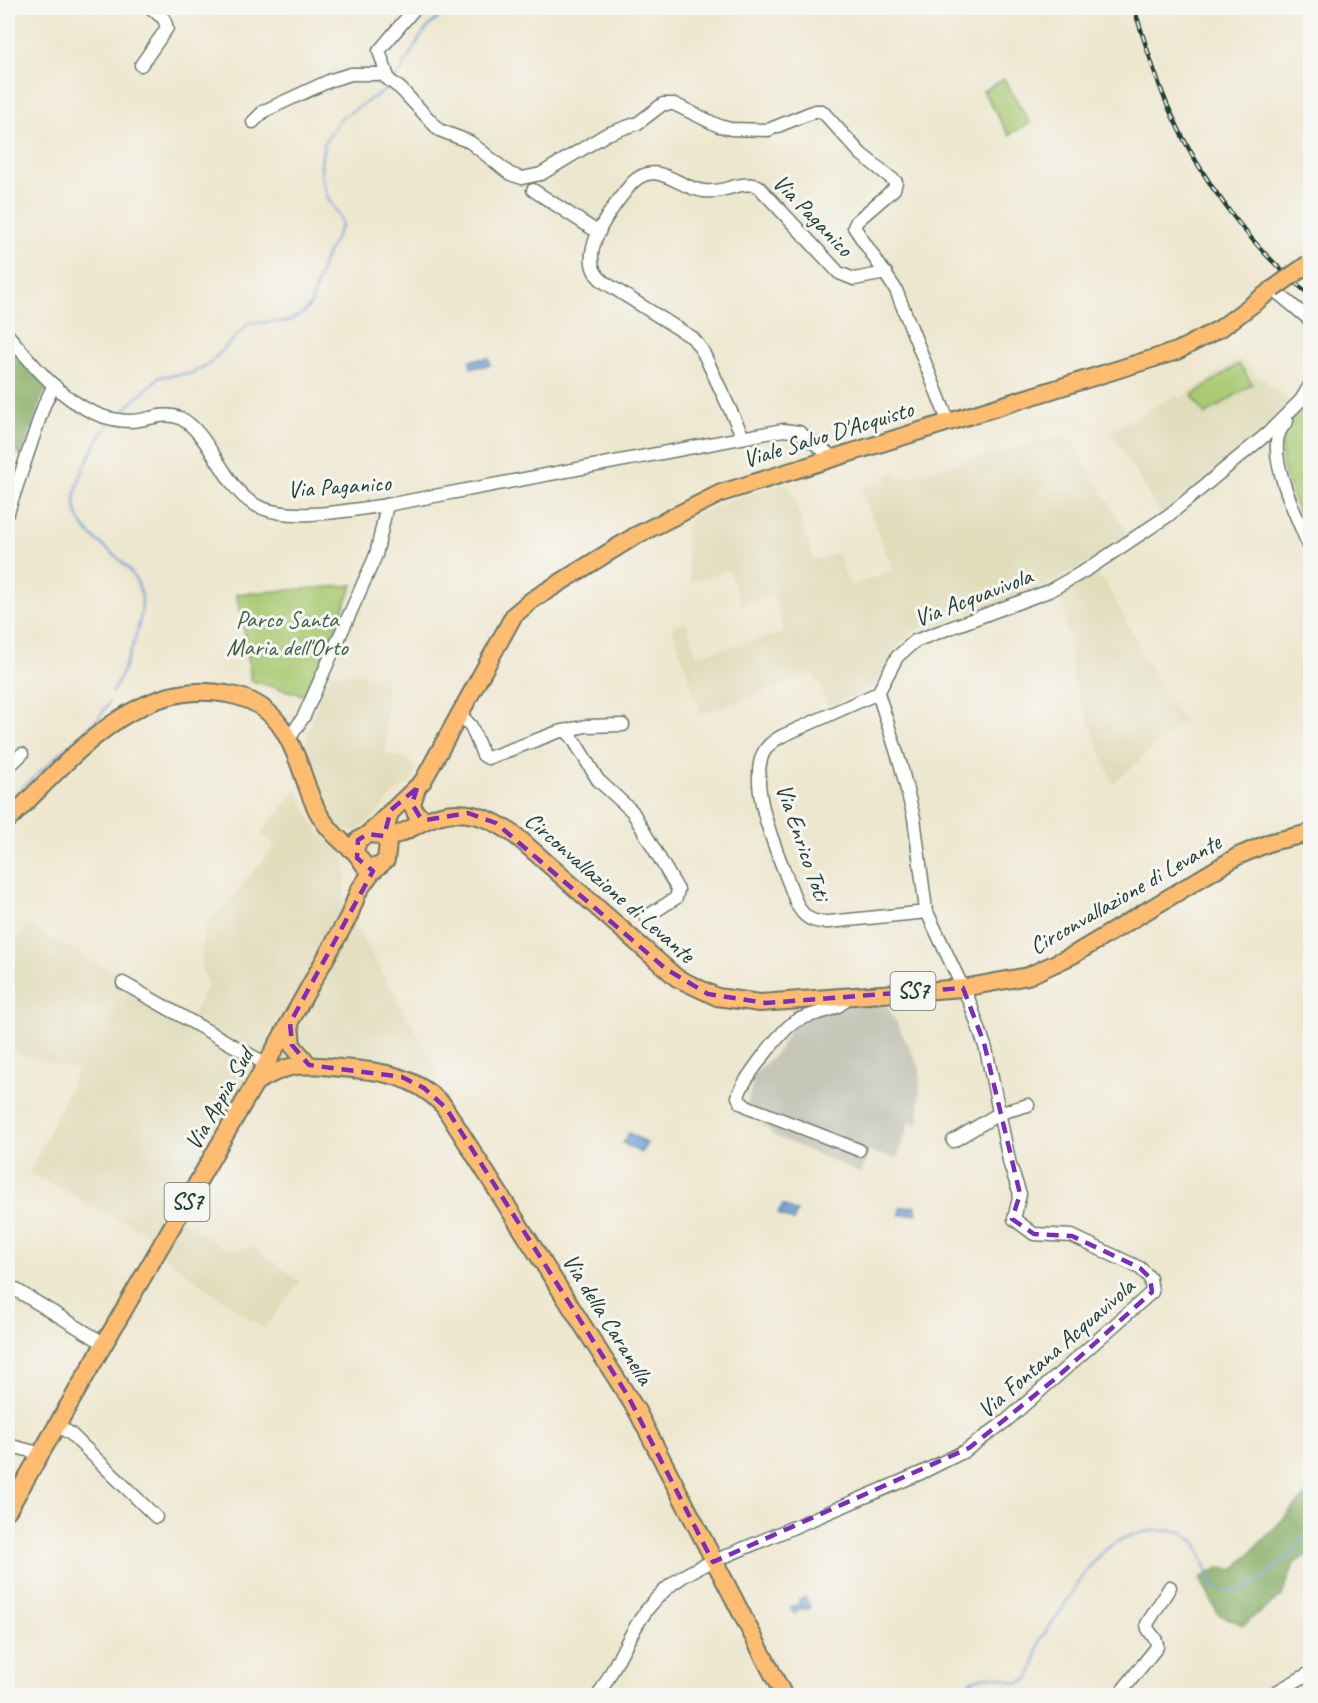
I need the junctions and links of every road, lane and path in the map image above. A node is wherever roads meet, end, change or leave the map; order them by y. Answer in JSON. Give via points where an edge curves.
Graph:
{"nodes":[{"id":1,"x":151,"y":8,"type":"edge"},
{"id":2,"x":415,"y":8,"type":"edge"},
{"id":3,"x":141,"y":65,"type":"dead end"},
{"id":4,"x":388,"y":77,"type":"junction"},
{"id":5,"x":253,"y":122,"type":"dead end"},
{"id":6,"x":533,"y":190,"type":"dead end"},
{"id":7,"x":599,"y":233,"type":"junction"},
{"id":8,"x":1309,"y":263,"type":"edge"},
{"id":9,"x":886,"y":273,"type":"junction"},
{"id":10,"x":1273,"y":289,"type":"junction"},
{"id":11,"x":1311,"y":320,"type":"edge"},
{"id":12,"x":8,"y":335,"type":"edge"},
{"id":13,"x":54,"y":385,"type":"junction"},
{"id":14,"x":1311,"y":385,"type":"edge"},
{"id":15,"x":1301,"y":400,"type":"junction"},
{"id":16,"x":949,"y":423,"type":"junction"},
{"id":17,"x":742,"y":437,"type":"junction"},
{"id":18,"x":834,"y":458,"type":"junction"},
{"id":19,"x":387,"y":505,"type":"junction"},
{"id":20,"x":8,"y":512,"type":"edge"},
{"id":21,"x":1311,"y":549,"type":"edge"},
{"id":22,"x":878,"y":693,"type":"junction"},
{"id":23,"x":460,"y":714,"type":"junction"},
{"id":24,"x":623,"y":726,"type":"dead end"},
{"id":25,"x":566,"y":731,"type":"junction"},
{"id":26,"x":289,"y":739,"type":"junction"},
{"id":27,"x":22,"y":754,"type":"dead end"},
{"id":28,"x":8,"y":767,"type":"edge"},
{"id":29,"x":417,"y":788,"type":"junction"},
{"id":30,"x":391,"y":810,"type":"junction"},
{"id":31,"x":8,"y":820,"type":"edge"},
{"id":32,"x":427,"y":820,"type":"junction"},
{"id":33,"x":328,"y":827,"type":"junction"},
{"id":34,"x":413,"y":830,"type":"junction"},
{"id":35,"x":1311,"y":833,"type":"edge"},
{"id":36,"x":365,"y":835,"type":"junction"},
{"id":37,"x":384,"y":838,"type":"junction"},
{"id":38,"x":358,"y":857,"type":"junction"},
{"id":39,"x":383,"y":861,"type":"junction"},
{"id":40,"x":359,"y":890,"type":"junction"},
{"id":41,"x":927,"y":912,"type":"junction"},
{"id":42,"x":646,"y":917,"type":"dead end"},
{"id":43,"x":123,"y":983,"type":"dead end"},
{"id":44,"x":963,"y":988,"type":"junction"},
{"id":45,"x":848,"y":995,"type":"junction"},
{"id":46,"x":290,"y":1023,"type":"junction"},
{"id":47,"x":270,"y":1058,"type":"junction"},
{"id":48,"x":309,"y":1065,"type":"junction"},
{"id":49,"x":256,"y":1082,"type":"junction"},
{"id":50,"x":1028,"y":1105,"type":"dead end"},
{"id":51,"x":1000,"y":1113,"type":"junction"},
{"id":52,"x":953,"y":1141,"type":"dead end"},
{"id":53,"x":859,"y":1150,"type":"dead end"},
{"id":54,"x":8,"y":1285,"type":"edge"},
{"id":55,"x":105,"y":1344,"type":"junction"},
{"id":56,"x":58,"y":1425,"type":"junction"},
{"id":57,"x":8,"y":1445,"type":"edge"},
{"id":58,"x":42,"y":1454,"type":"junction"},
{"id":59,"x":8,"y":1510,"type":"edge"},
{"id":60,"x":156,"y":1517,"type":"dead end"},
{"id":61,"x":713,"y":1562,"type":"junction"},
{"id":62,"x":1170,"y":1587,"type":"dead end"},
{"id":63,"x":1311,"y":1673,"type":"edge"},
{"id":64,"x":598,"y":1695,"type":"edge"},
{"id":65,"x":784,"y":1695,"type":"edge"},
{"id":66,"x":1118,"y":1695,"type":"edge"},
{"id":67,"x":1269,"y":1695,"type":"edge"}],
"edges":[{"from":1,"to":3,"type":"street","via":[[165,19],[167,28]]},
{"from":2,"to":4,"type":"street","via":[[379,51]]},
{"from":4,"to":5,"type":"street","via":[[369,73],[340,77],[264,111]]},
{"from":4,"to":9,"type":"street","via":[[439,130],[470,142],[507,173],[522,178],[537,176],[607,134],[638,123],[663,104],[676,105],[731,129],[768,130],[822,111],[861,154],[896,182],[896,188],[854,225]]},
{"from":6,"to":7,"type":"street"},
{"from":7,"to":9,"type":"street","name":"Via Paganico","via":[[628,187],[645,174],[663,174],[703,191],[752,184],[765,190],[841,275],[856,279]]},
{"from":7,"to":17,"type":"street","name":"Via Paganico","via":[[590,252],[594,273],[693,338],[703,351]]},
{"from":8,"to":10,"type":"main road","name":"Viale Salvo D'Acquisto","bridge":true},
{"from":9,"to":16,"type":"street"},
{"from":10,"to":11,"type":"street"},
{"from":10,"to":16,"type":"main road","name":"Viale Salvo D'Acquisto","via":[[1221,328],[1189,346]]},
{"from":12,"to":13,"type":"street","name":"Via Paganico"},
{"from":13,"to":19,"type":"street","name":"Via Paganico","via":[[99,415],[131,421],[170,416],[184,421],[206,444],[238,491],[262,508],[315,513]]},
{"from":13,"to":20,"type":"street"},
{"from":14,"to":15,"type":"street","name":"Via Acquavivola"},
{"from":15,"to":21,"type":"street","via":[[1278,435],[1277,449],[1287,489]]},
{"from":15,"to":22,"type":"street","name":"Via Acquavivola","via":[[1183,505],[1077,576],[1020,604],[911,643],[897,657]]},
{"from":16,"to":18,"type":"main road","name":"Viale Salvo D'Acquisto"},
{"from":17,"to":18,"type":"street","name":"Via Paganico","via":[[794,430]]},
{"from":17,"to":19,"type":"street","name":"Via Paganico"},
{"from":18,"to":23,"type":"main road","name":"Viale Salvo D'Acquisto","via":[[700,502],[651,526],[532,600],[507,626]]},
{"from":19,"to":26,"type":"street","via":[[372,564],[302,720]]},
{"from":22,"to":41,"type":"street","via":[[914,818]]},
{"from":22,"to":41,"type":"street","name":"Via Enrico Toti","via":[[771,742],[760,762],[762,801],[797,905],[806,917],[829,922]]},
{"from":23,"to":25,"type":"street","via":[[471,726],[486,760]]},
{"from":23,"to":29,"type":"main road","name":"Viale Salvo D'Acquisto"},
{"from":24,"to":25,"type":"street","via":[[586,726]]},
{"from":25,"to":42,"type":"street","via":[[597,780],[631,809],[678,890],[676,898]]},
{"from":26,"to":31,"type":"main road","via":[[270,712],[246,699],[203,691],[165,695],[132,710],[106,730]]},
{"from":26,"to":33,"type":"main road","via":[[308,795]]},
{"from":27,"to":28,"type":"street"},
{"from":29,"to":30,"type":"main road","name":"Viale Salvo D'Acquisto"},
{"from":29,"to":32,"type":"main road","via":[[412,804],[416,814]]},
{"from":30,"to":36,"type":"main road","name":"Viale Salvo D'Acquisto"},
{"from":30,"to":37,"type":"main road"},
{"from":32,"to":34,"type":"main road","name":"Circonvallazione di Levante","number":"SS7"},
{"from":32,"to":45,"type":"main road","name":"Circonvallazione di Levante","number":"SS7","via":[[468,813],[496,823],[522,841],[660,964],[702,992],[760,1003]]},
{"from":33,"to":36,"type":"main road","name":"Circonvallazione di Levante","via":[[347,836]]},
{"from":33,"to":38,"type":"main road"},
{"from":34,"to":37,"type":"main road","name":"Circonvallazione di Levante","number":"SS7"},
{"from":34,"to":39,"type":"main road","name":"Via Appia Sud","number":"SS7"},
{"from":35,"to":44,"type":"main road","name":"Circonvallazione di Levante","number":"SS7","via":[[1281,839],[1238,856],[1044,970],[1005,982]]},
{"from":36,"to":37,"type":"main road","name":"Circonvallazione di Levante","number":"SS7"},
{"from":36,"to":38,"type":"main road","number":"SS7"},
{"from":37,"to":39,"type":"main road","via":[[388,843]]},
{"from":38,"to":39,"type":"main road"},
{"from":38,"to":40,"type":"main road","number":"SS7"},
{"from":39,"to":40,"type":"main road","name":"Via Appia Sud","number":"SS7"},
{"from":40,"to":46,"type":"main road","name":"Via Appia Sud","number":"SS7","via":[[349,916]]},
{"from":41,"to":44,"type":"street"},
{"from":43,"to":47,"type":"street"},
{"from":44,"to":45,"type":"main road","name":"Circonvallazione di Levante","number":"SS7"},
{"from":44,"to":51,"type":"street","name":"Via Fontana Acquavivola","via":[[982,1037]]},
{"from":45,"to":53,"type":"street","via":[[838,1006],[788,1027],[751,1070],[738,1096],[741,1103],[751,1108]]},
{"from":46,"to":47,"type":"main road","name":"Via Appia Sud","number":"SS7"},
{"from":46,"to":48,"type":"main road","via":[[292,1045]]},
{"from":47,"to":48,"type":"main road","name":"Via della Caranella"},
{"from":47,"to":49,"type":"main road","name":"Via Appia Sud","number":"SS7"},
{"from":48,"to":49,"type":"main road","name":"Via della Caranella","via":[[281,1070]]},
{"from":48,"to":61,"type":"main road","name":"Via della Caranella","via":[[402,1077],[424,1088],[443,1105],[631,1401]]},
{"from":49,"to":55,"type":"main road","name":"Via Appia Sud","number":"SS7"},
{"from":50,"to":51,"type":"street"},
{"from":51,"to":52,"type":"street"},
{"from":51,"to":61,"type":"street","name":"Via Fontana Acquavivola","via":[[1020,1194],[1013,1212],[1016,1222],[1040,1236],[1072,1236],[1142,1269],[1152,1281],[1151,1294],[1014,1414],[969,1448],[921,1473]]},
{"from":54,"to":55,"type":"street"},
{"from":55,"to":56,"type":"main road","name":"Via Appia Sud","number":"SS7"},
{"from":56,"to":58,"type":"main road","name":"Via Appia Sud","number":"SS7"},
{"from":56,"to":60,"type":"street"},
{"from":57,"to":58,"type":"street"},
{"from":58,"to":59,"type":"main road","name":"Via Appia Sud","number":"SS7"},
{"from":61,"to":64,"type":"street","via":[[682,1576],[651,1602]]},
{"from":61,"to":65,"type":"main road","name":"Via della Caranella"},
{"from":62,"to":66,"type":"street","via":[[1147,1624],[1157,1647]]},
{"from":63,"to":67,"type":"street"}]}
